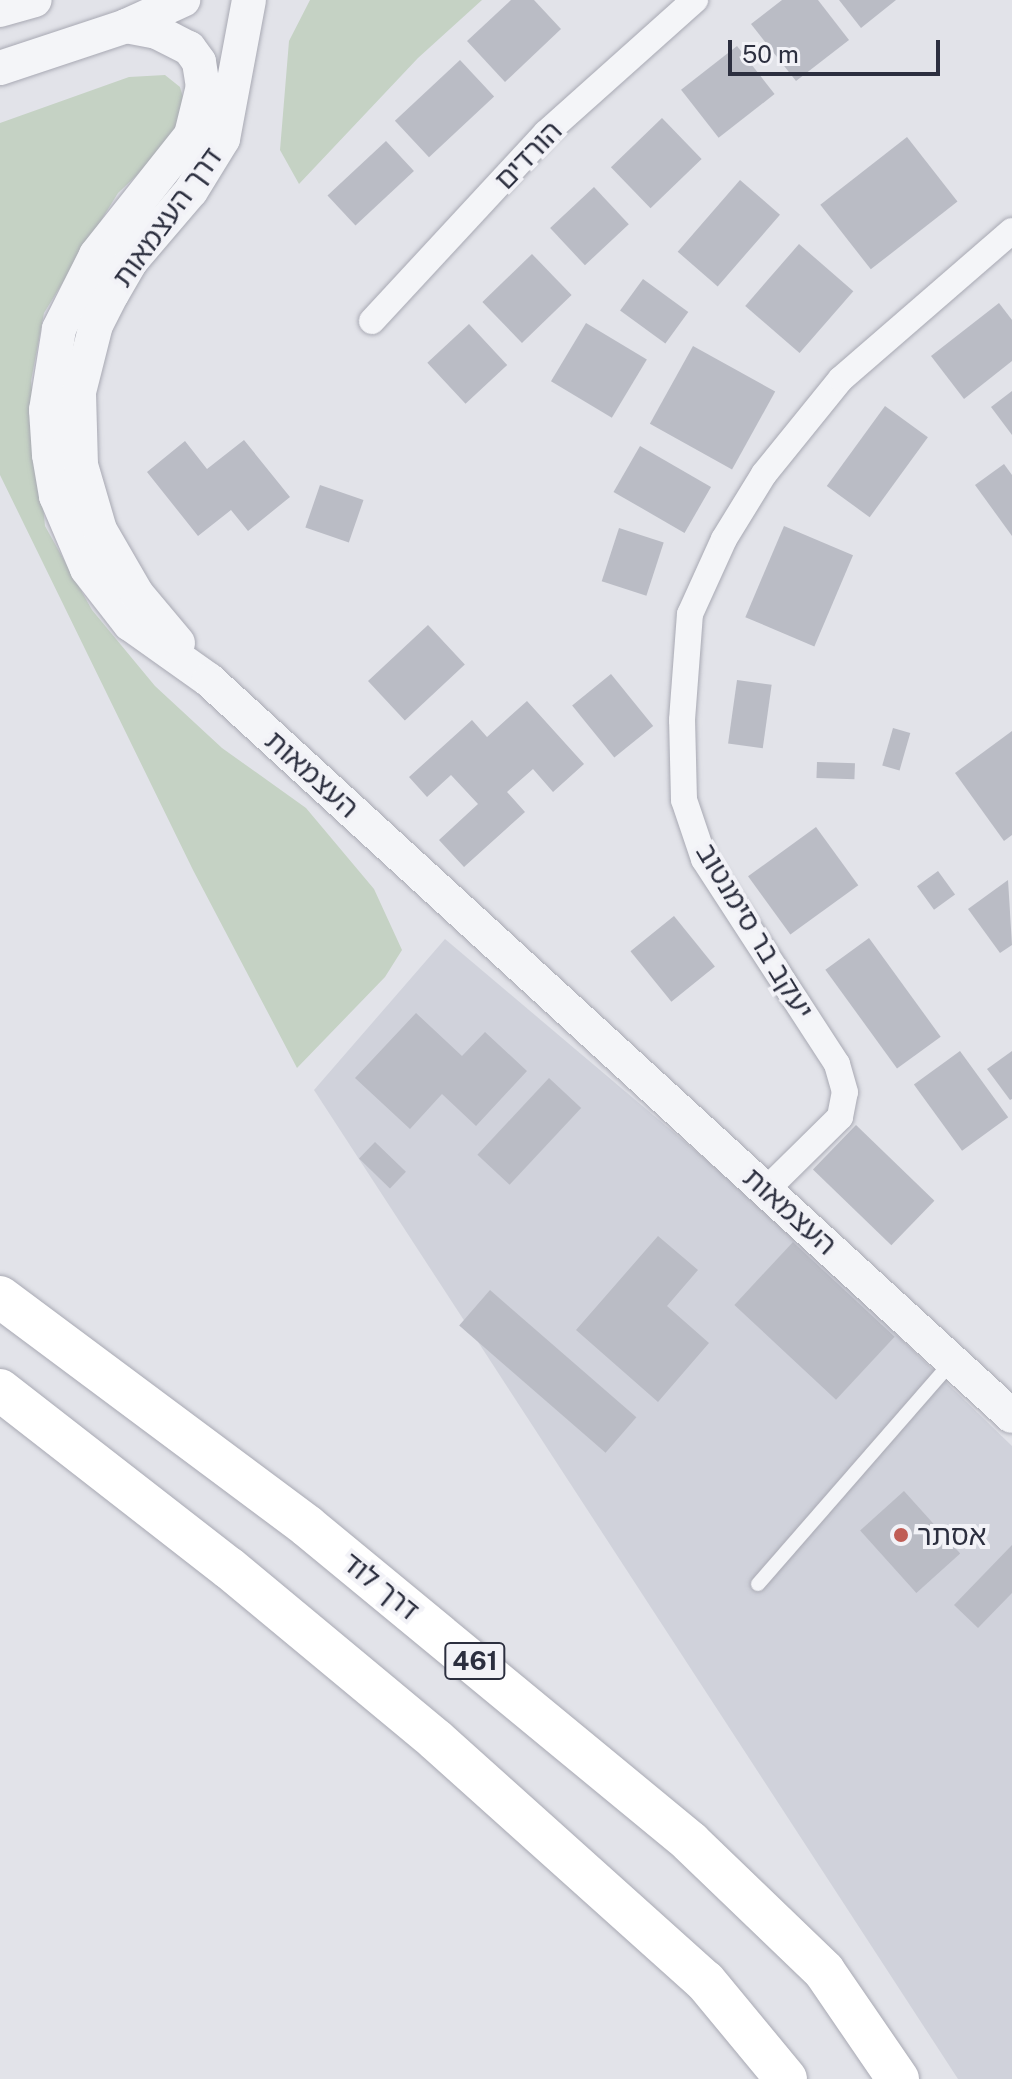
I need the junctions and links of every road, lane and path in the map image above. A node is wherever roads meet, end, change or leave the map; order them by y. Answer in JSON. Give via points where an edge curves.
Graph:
{"nodes":[{"id":1,"x":35,"y":0,"type":"edge"},
{"id":2,"x":183,"y":0,"type":"edge"},
{"id":3,"x":249,"y":0,"type":"edge"},
{"id":4,"x":695,"y":0,"type":"edge"},
{"id":5,"x":0,"y":10,"type":"edge"},
{"id":6,"x":126,"y":26,"type":"junction"},
{"id":7,"x":0,"y":68,"type":"edge"},
{"id":8,"x":1012,"y":231,"type":"edge"},
{"id":9,"x":372,"y":321,"type":"dead end"},
{"id":10,"x":209,"y":680,"type":"junction"},
{"id":11,"x":766,"y":1190,"type":"junction"},
{"id":12,"x":0,"y":1297,"type":"edge"},
{"id":13,"x":953,"y":1361,"type":"junction"},
{"id":14,"x":0,"y":1390,"type":"edge"},
{"id":15,"x":1012,"y":1416,"type":"edge"},
{"id":16,"x":758,"y":1584,"type":"dead end"},
{"id":17,"x":786,"y":2079,"type":"edge"},
{"id":18,"x":898,"y":2079,"type":"edge"}],
"edges":[{"from":1,"to":5,"type":"street"},
{"from":2,"to":6,"type":"street"},
{"from":3,"to":10,"type":"street","name":"דרך העצמאות","via":[[223,139],[208,168],[112,294],[96,325],[79,392],[81,465],[100,530],[137,594]]},
{"from":4,"to":9,"type":"street","name":"הורדים","via":[[546,133]]},
{"from":6,"to":7,"type":"street"},
{"from":6,"to":10,"type":"street","name":"העצמאות","via":[[157,32],[189,48],[199,62],[200,108],[179,153],[96,255],[73,294],[51,365],[49,455],[69,532],[110,603],[130,624]]},
{"from":8,"to":11,"type":"street","name":"יעקב בר סימנטוב","via":[[841,379],[764,474],[724,539],[690,614],[682,720],[684,800],[704,859],[837,1064],[845,1092],[840,1117]]},
{"from":10,"to":11,"type":"street","name":"העצמאות"},
{"from":11,"to":13,"type":"street","name":"העצמאות"},
{"from":12,"to":18,"type":"main road","name":"דרך לוד","number":"461","via":[[307,1526],[690,1842],[824,1971]]},
{"from":13,"to":15,"type":"street","name":"העצמאות"},
{"from":13,"to":16,"type":"lane"},
{"from":14,"to":17,"type":"main road","via":[[229,1568],[436,1740],[705,1981]]}]}
